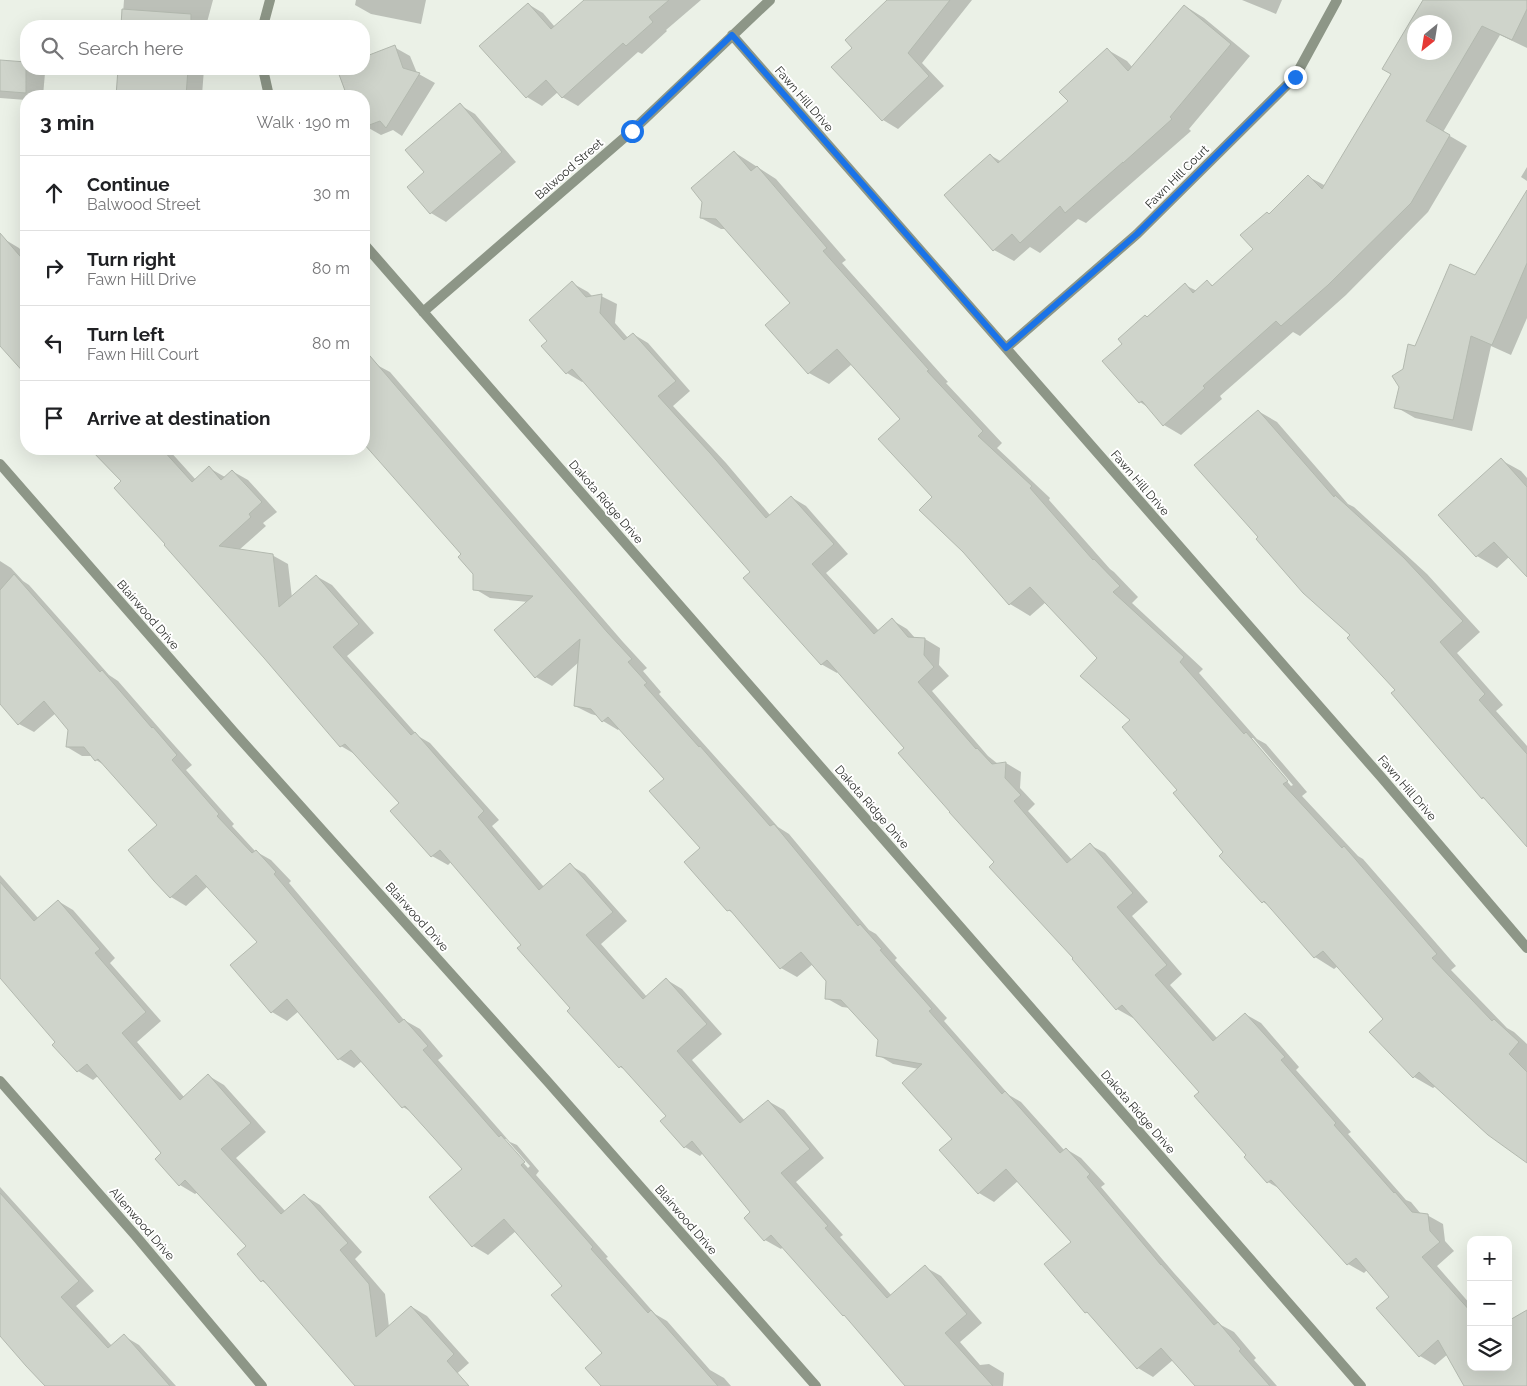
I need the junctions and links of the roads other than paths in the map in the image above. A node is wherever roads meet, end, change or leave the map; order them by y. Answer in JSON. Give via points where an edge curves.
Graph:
{"nodes":[{"id":1,"x":270,"y":0,"type":"edge"},
{"id":2,"x":770,"y":0,"type":"edge"},
{"id":3,"x":1337,"y":0,"type":"edge"},
{"id":4,"x":265,"y":20,"type":"edge"},
{"id":5,"x":732,"y":35,"type":"junction"},
{"id":6,"x":264,"y":75,"type":"edge"},
{"id":7,"x":268,"y":90,"type":"edge"},
{"id":8,"x":370,"y":251,"type":"edge"},
{"id":9,"x":423,"y":312,"type":"junction"},
{"id":10,"x":1006,"y":348,"type":"junction"},
{"id":11,"x":1,"y":468,"type":"edge"},
{"id":12,"x":1527,"y":948,"type":"edge"},
{"id":13,"x":0,"y":1081,"type":"edge"},
{"id":14,"x":262,"y":1386,"type":"edge"},
{"id":15,"x":816,"y":1386,"type":"edge"},
{"id":16,"x":1361,"y":1386,"type":"edge"}],
"edges":[{"from":1,"to":4,"type":"street"},
{"from":2,"to":5,"type":"street","name":"Balwood Street"},
{"from":3,"to":10,"type":"street","name":"Fawn Hill Court","via":[[1295,77],[1137,234]]},
{"from":5,"to":9,"type":"street","name":"Balwood Street","via":[[632,131]]},
{"from":5,"to":10,"type":"street","name":"Fawn Hill Drive"},
{"from":6,"to":7,"type":"street"},
{"from":8,"to":9,"type":"street","name":"Dakota Ridge Drive"},
{"from":9,"to":16,"type":"street","name":"Dakota Ridge Drive"},
{"from":10,"to":12,"type":"street","name":"Fawn Hill Drive"},
{"from":11,"to":15,"type":"street","name":"Blairwood Drive"},
{"from":13,"to":14,"type":"street","name":"Allenwood Drive"}]}
